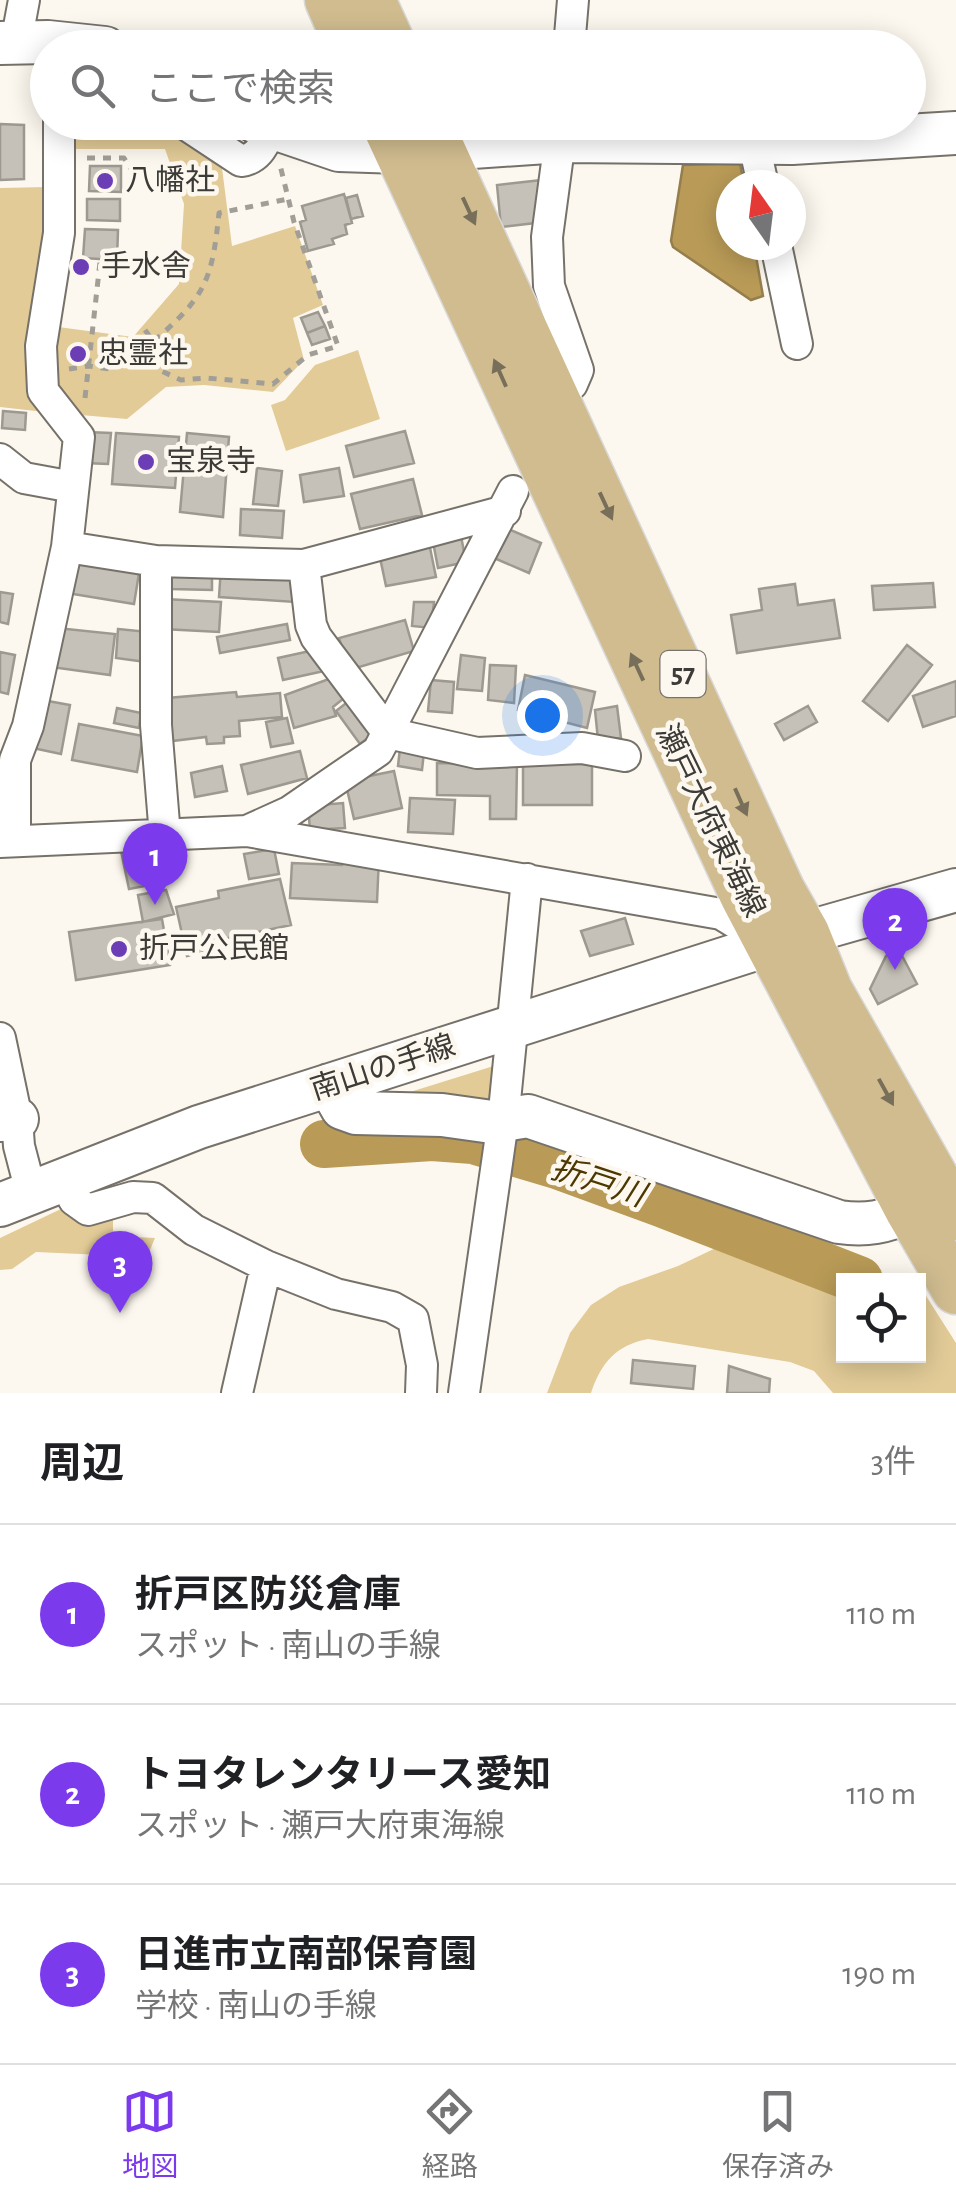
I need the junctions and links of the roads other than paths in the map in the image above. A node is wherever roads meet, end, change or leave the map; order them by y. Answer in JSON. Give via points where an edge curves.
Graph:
{"nodes":[{"id":1,"x":24,"y":0,"type":"edge"},
{"id":2,"x":329,"y":0,"type":"edge"},
{"id":3,"x":370,"y":0,"type":"edge"},
{"id":4,"x":573,"y":0,"type":"edge"},
{"id":5,"x":342,"y":30,"type":"edge"},
{"id":6,"x":384,"y":30,"type":"edge"},
{"id":7,"x":570,"y":30,"type":"edge"},
{"id":8,"x":8,"y":43,"type":"edge"},
{"id":9,"x":956,"y":133,"type":"edge"},
{"id":10,"x":926,"y":138,"type":"edge"},
{"id":11,"x":56,"y":140,"type":"edge"},
{"id":12,"x":209,"y":140,"type":"edge"},
{"id":13,"x":262,"y":140,"type":"edge"},
{"id":14,"x":309,"y":140,"type":"edge"},
{"id":15,"x":392,"y":140,"type":"edge"},
{"id":16,"x":415,"y":140,"type":"edge"},
{"id":17,"x":560,"y":140,"type":"edge"},
{"id":18,"x":610,"y":140,"type":"edge"},
{"id":19,"x":912,"y":140,"type":"edge"},
{"id":20,"x":759,"y":164,"type":"edge"},
{"id":21,"x":779,"y":260,"type":"edge"},
{"id":22,"x":797,"y":344,"type":"dead end"},
{"id":23,"x":572,"y":384,"type":"dead end"},
{"id":24,"x":0,"y":459,"type":"edge"},
{"id":25,"x":73,"y":487,"type":"junction"},
{"id":26,"x":67,"y":547,"type":"junction"},
{"id":27,"x":156,"y":561,"type":"junction"},
{"id":28,"x":304,"y":564,"type":"junction"},
{"id":29,"x":14,"y":723,"type":"edge"},
{"id":30,"x":388,"y":733,"type":"junction"},
{"id":31,"x":625,"y":756,"type":"dead end"},
{"id":32,"x":247,"y":831,"type":"junction"},
{"id":33,"x":165,"y":836,"type":"junction"},
{"id":34,"x":8,"y":842,"type":"edge"},
{"id":35,"x":527,"y":879,"type":"junction"},
{"id":36,"x":956,"y":890,"type":"edge"},
{"id":37,"x":788,"y":938,"type":"junction"},
{"id":38,"x":514,"y":1026,"type":"junction"},
{"id":39,"x":0,"y":1038,"type":"edge"},
{"id":40,"x":329,"y":1085,"type":"junction"},
{"id":41,"x":8,"y":1120,"type":"edge"},
{"id":42,"x":501,"y":1138,"type":"junction"},
{"id":43,"x":32,"y":1192,"type":"edge"},
{"id":44,"x":933,"y":1213,"type":"edge"},
{"id":45,"x":266,"y":1266,"type":"junction"},
{"id":46,"x":956,"y":1290,"type":"edge"},
{"id":47,"x":421,"y":1379,"type":"edge"},
{"id":48,"x":237,"y":1393,"type":"edge"},
{"id":49,"x":462,"y":1393,"type":"edge"}],
"edges":[{"from":1,"to":8,"type":"street"},
{"from":2,"to":5,"type":"main road"},
{"from":3,"to":6,"type":"main road"},
{"from":4,"to":7,"type":"street"},
{"from":9,"to":10,"type":"street"},
{"from":11,"to":25,"type":"street","via":[[47,188],[60,233],[41,346],[44,390],[79,437]]},
{"from":12,"to":13,"type":"street","via":[[240,161],[251,160]]},
{"from":14,"to":15,"type":"street","via":[[339,150]]},
{"from":16,"to":37,"type":"main road","name":"瀬戸大府東海線","number":"57","via":[[744,895]]},
{"from":17,"to":23,"type":"street","via":[[546,237],[549,286],[578,370]]},
{"from":18,"to":20,"type":"street"},
{"from":19,"to":20,"type":"street"},
{"from":21,"to":22,"type":"street"},
{"from":24,"to":25,"type":"street","via":[[24,478]]},
{"from":25,"to":26,"type":"street"},
{"from":26,"to":27,"type":"street"},
{"from":26,"to":29,"type":"street"},
{"from":27,"to":28,"type":"street"},
{"from":27,"to":33,"type":"street","via":[[156,726]]},
{"from":28,"to":30,"type":"street","via":[[316,638]]},
{"from":28,"to":30,"type":"street","via":[[509,501]]},
{"from":29,"to":34,"type":"street"},
{"from":30,"to":31,"type":"street","via":[[478,753],[582,748]]},
{"from":30,"to":32,"type":"street","via":[[378,751],[288,812]]},
{"from":32,"to":33,"type":"street"},
{"from":32,"to":35,"type":"street"},
{"from":33,"to":34,"type":"street"},
{"from":35,"to":37,"type":"street","via":[[721,914]]},
{"from":35,"to":38,"type":"street"},
{"from":36,"to":37,"type":"street","name":"南山の手線"},
{"from":37,"to":38,"type":"street","name":"南山の手線"},
{"from":37,"to":44,"type":"main road","name":"瀬戸大府東海線","number":"57"},
{"from":38,"to":40,"type":"street","name":"南山の手線"},
{"from":38,"to":42,"type":"street"},
{"from":39,"to":41,"type":"street"},
{"from":40,"to":42,"type":"street","via":[[342,1108],[356,1113],[442,1115]]},
{"from":40,"to":43,"type":"street","name":"南山の手線"},
{"from":41,"to":43,"type":"street"},
{"from":42,"to":44,"type":"street","via":[[528,1116],[839,1222],[883,1223]]},
{"from":42,"to":49,"type":"street"},
{"from":43,"to":45,"type":"street","via":[[74,1200],[88,1210],[153,1198],[194,1230]]},
{"from":44,"to":46,"type":"main road","name":"瀬戸大府東海線","number":"57"},
{"from":45,"to":47,"type":"street","via":[[336,1294],[392,1306],[413,1320]]},
{"from":45,"to":48,"type":"street"},
{"from":47,"to":49,"type":"street"}]}
